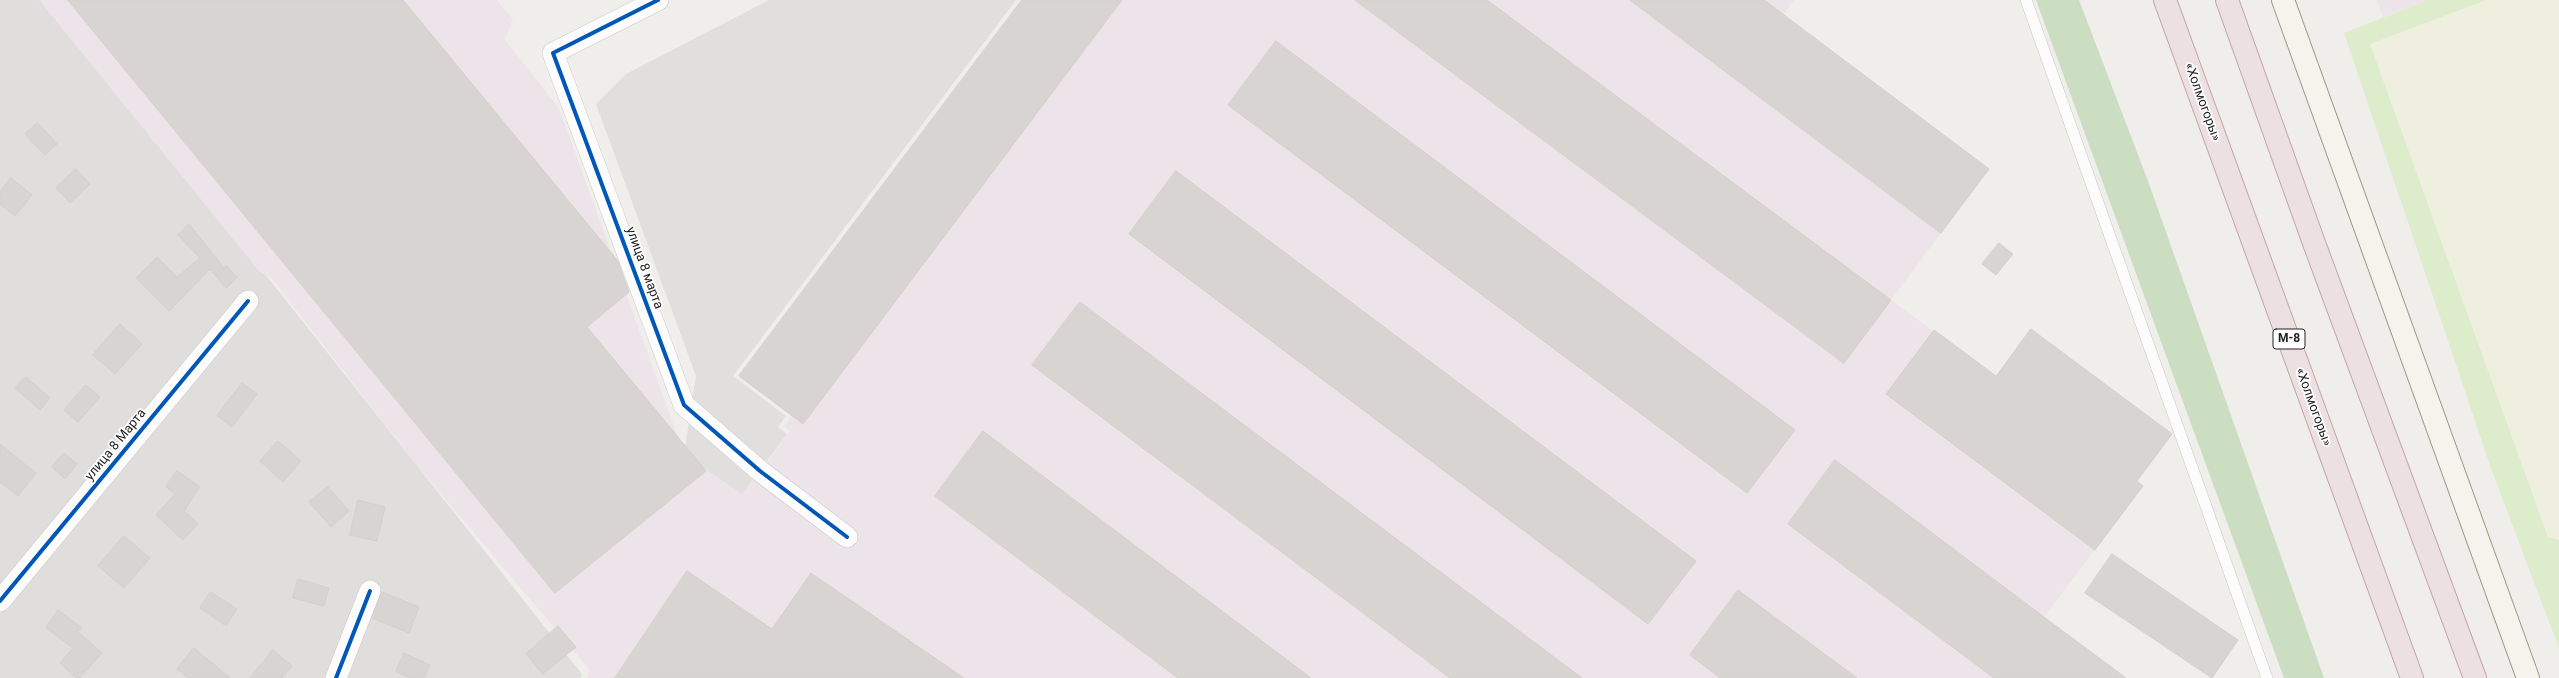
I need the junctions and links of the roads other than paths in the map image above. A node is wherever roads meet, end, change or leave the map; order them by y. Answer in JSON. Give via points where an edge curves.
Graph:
{"nodes":[{"id":1,"x":658,"y":0,"type":"edge"},
{"id":2,"x":2026,"y":0,"type":"edge"},
{"id":3,"x":2165,"y":0,"type":"edge"},
{"id":4,"x":2227,"y":0,"type":"edge"},
{"id":5,"x":2283,"y":0,"type":"edge"},
{"id":6,"x":248,"y":301,"type":"dead end"},
{"id":7,"x":847,"y":537,"type":"dead end"},
{"id":8,"x":370,"y":591,"type":"dead end"},
{"id":9,"x":0,"y":601,"type":"edge"},
{"id":10,"x":336,"y":678,"type":"edge"},
{"id":11,"x":2267,"y":678,"type":"edge"},
{"id":12,"x":2412,"y":678,"type":"edge"},
{"id":13,"x":2475,"y":678,"type":"edge"},
{"id":14,"x":2528,"y":678,"type":"edge"}],
"edges":[{"from":1,"to":7,"type":"street","name":"улица 8 марта","via":[[553,53],[684,405],[760,471]]},
{"from":2,"to":11,"type":"lane"},
{"from":3,"to":12,"type":"highway","name":"«Холмогоры»","number":"М-8"},
{"from":4,"to":13,"type":"highway"},
{"from":5,"to":14,"type":"main road"},
{"from":6,"to":9,"type":"street","name":"улица 8 Марта"},
{"from":8,"to":10,"type":"street"}]}
